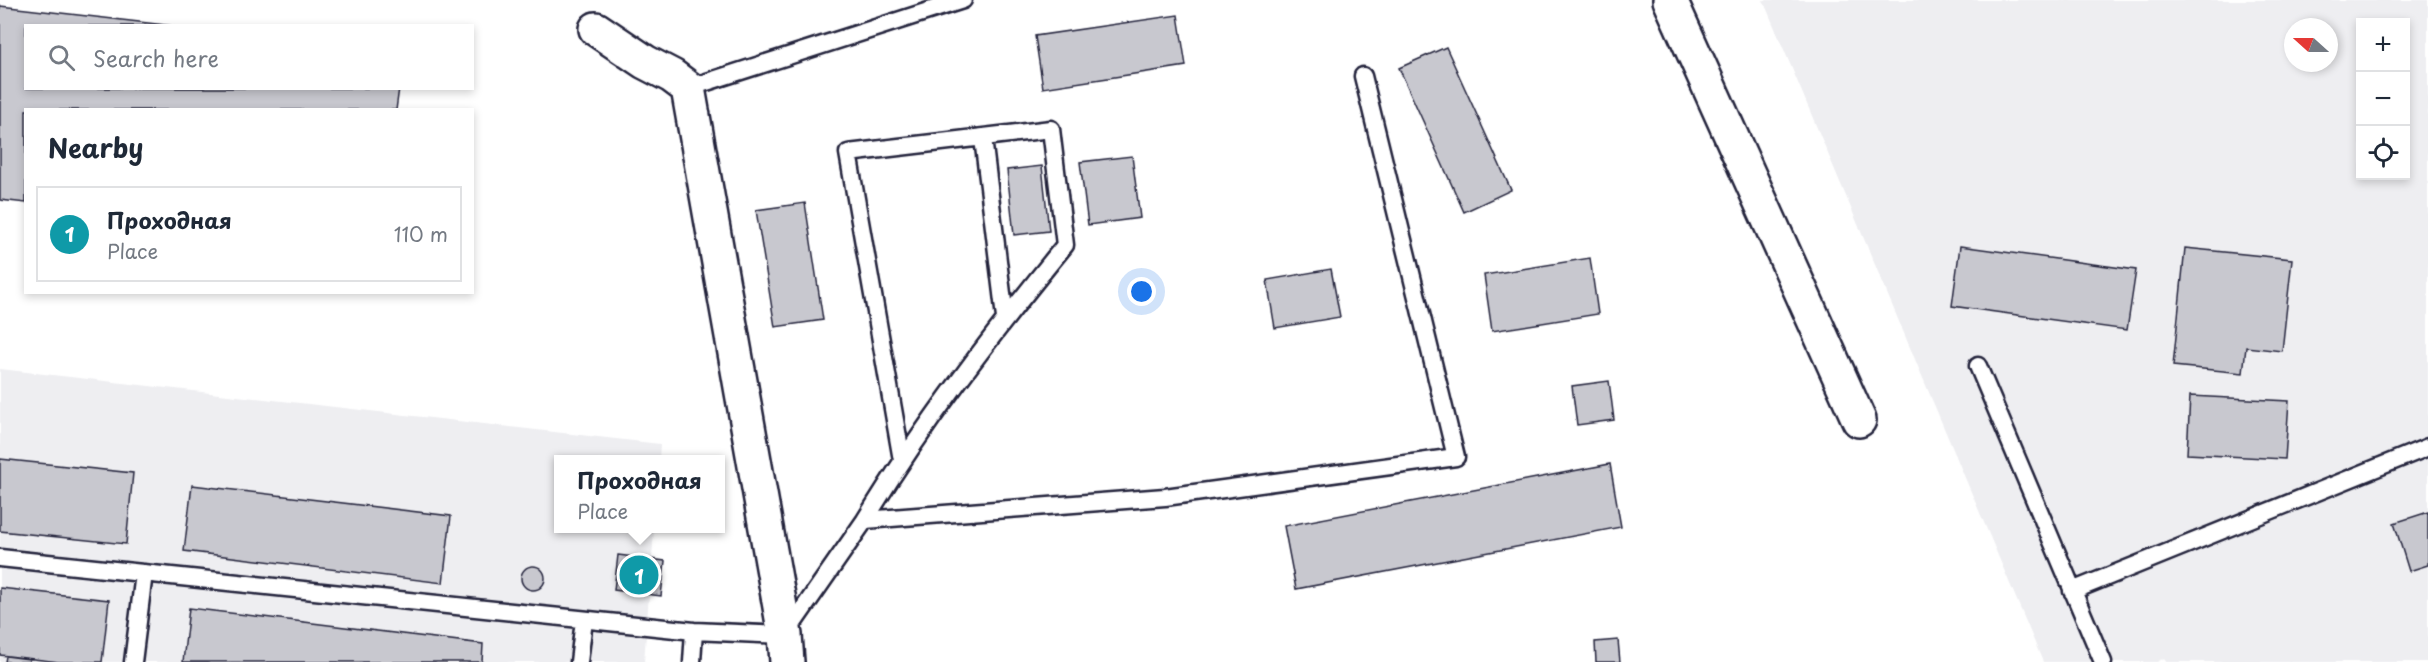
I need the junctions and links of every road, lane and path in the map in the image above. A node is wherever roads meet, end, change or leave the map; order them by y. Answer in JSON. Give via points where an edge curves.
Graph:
{"nodes":[{"id":1,"x":963,"y":0,"type":"edge"},
{"id":2,"x":1670,"y":0,"type":"edge"},
{"id":3,"x":596,"y":30,"type":"dead end"},
{"id":4,"x":1363,"y":76,"type":"dead end"},
{"id":5,"x":688,"y":88,"type":"junction"},
{"id":6,"x":983,"y":138,"type":"junction"},
{"id":7,"x":1005,"y":318,"type":"junction"},
{"id":8,"x":1978,"y":366,"type":"dead end"},
{"id":9,"x":1859,"y":420,"type":"dead end"},
{"id":10,"x":2428,"y":447,"type":"edge"},
{"id":11,"x":902,"y":460,"type":"junction"},
{"id":12,"x":865,"y":520,"type":"junction"},
{"id":13,"x":0,"y":558,"type":"edge"},
{"id":14,"x":144,"y":573,"type":"junction"},
{"id":15,"x":2072,"y":591,"type":"junction"},
{"id":16,"x":584,"y":620,"type":"junction"},
{"id":17,"x":694,"y":632,"type":"junction"},
{"id":18,"x":786,"y":648,"type":"edge"},
{"id":19,"x":134,"y":662,"type":"edge"},
{"id":20,"x":579,"y":662,"type":"edge"},
{"id":21,"x":692,"y":662,"type":"edge"},
{"id":22,"x":2103,"y":662,"type":"edge"}],
"edges":[{"from":1,"to":5,"type":"lane"},
{"from":2,"to":9,"type":"street"},
{"from":3,"to":5,"type":"street"},
{"from":4,"to":12,"type":"lane","via":[[1456,457],[1165,497]]},
{"from":5,"to":18,"type":"street"},
{"from":6,"to":7,"type":"lane"},
{"from":6,"to":7,"type":"lane","via":[[1051,129],[1065,245]]},
{"from":6,"to":11,"type":"lane","via":[[848,153]]},
{"from":7,"to":11,"type":"lane"},
{"from":8,"to":15,"type":"lane"},
{"from":10,"to":15,"type":"lane"},
{"from":11,"to":12,"type":"lane"},
{"from":12,"to":18,"type":"lane"},
{"from":13,"to":14,"type":"lane"},
{"from":14,"to":16,"type":"lane"},
{"from":14,"to":19,"type":"lane"},
{"from":15,"to":22,"type":"lane"},
{"from":16,"to":17,"type":"lane"},
{"from":16,"to":20,"type":"lane"},
{"from":17,"to":18,"type":"lane"},
{"from":17,"to":21,"type":"lane"}]}
